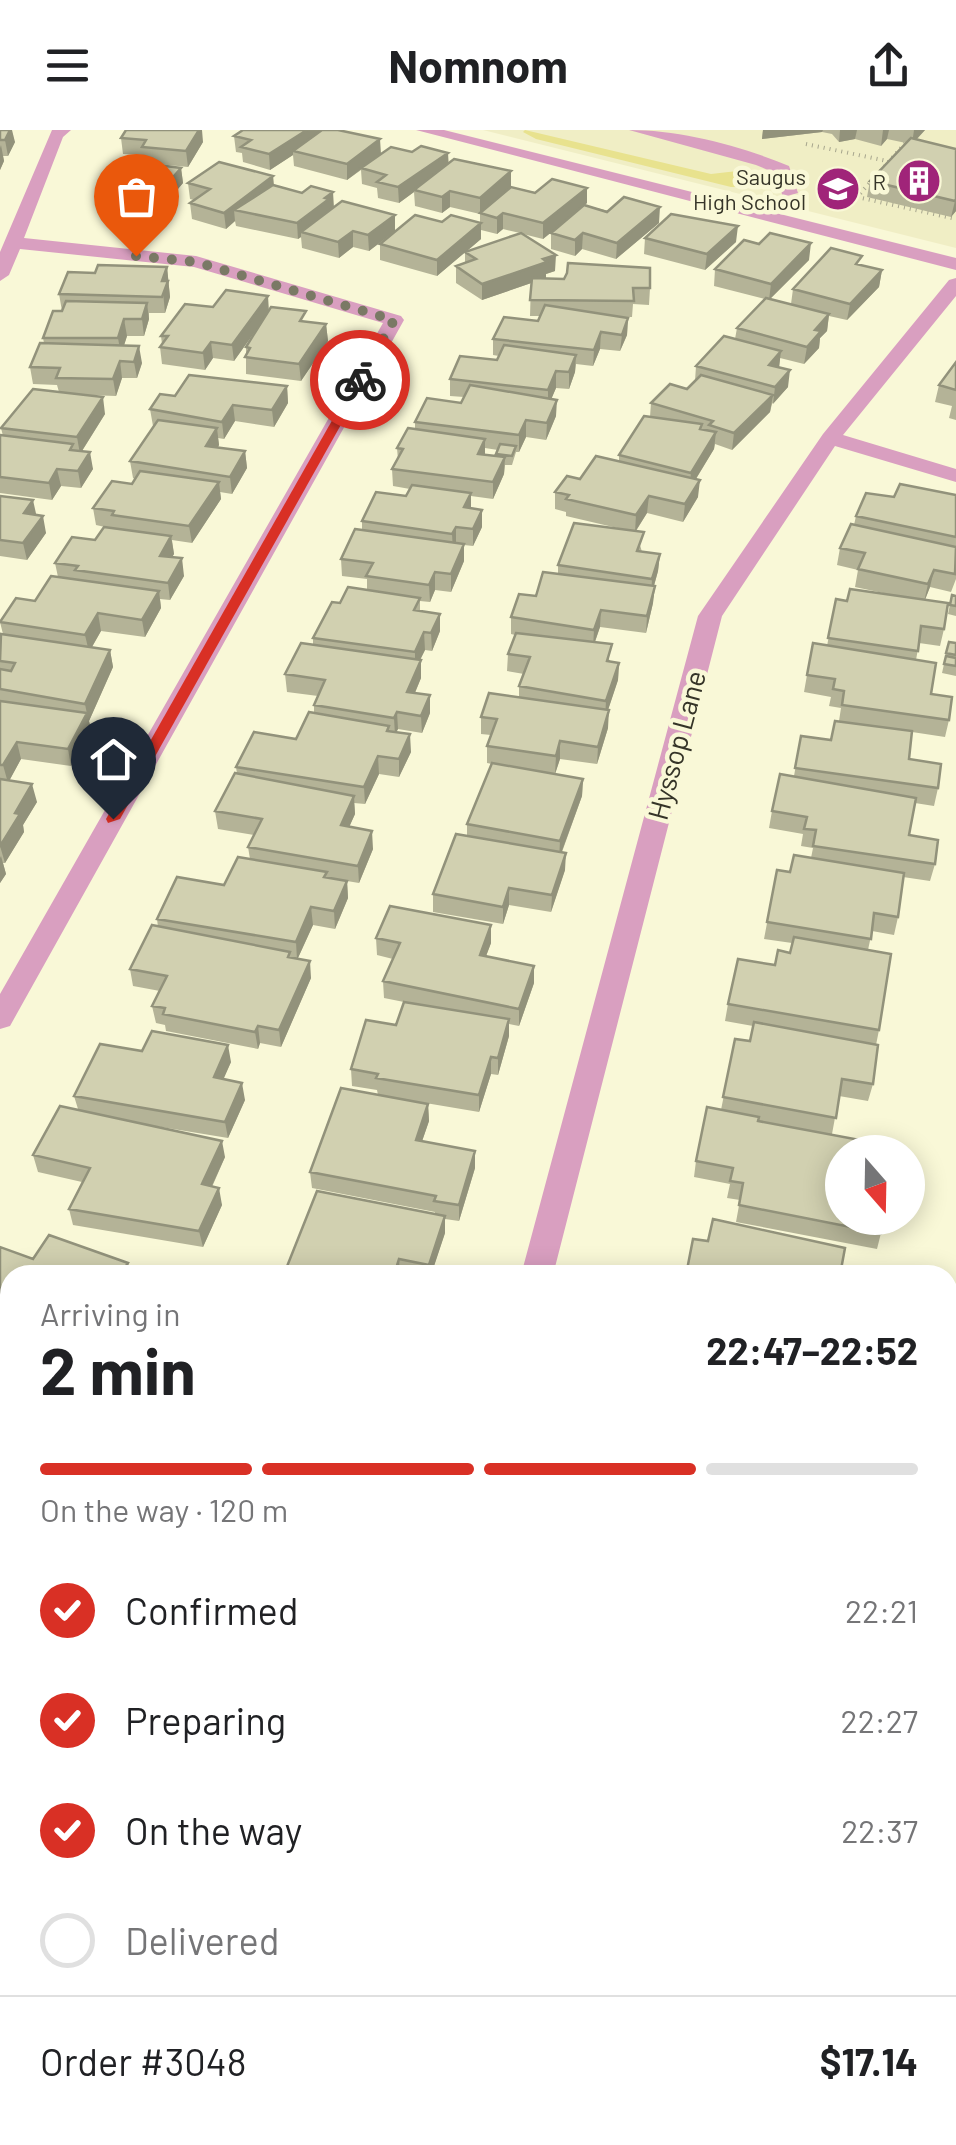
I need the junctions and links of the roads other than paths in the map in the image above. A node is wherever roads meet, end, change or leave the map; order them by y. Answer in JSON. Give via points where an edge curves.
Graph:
{"nodes":[{"id":1,"x":63,"y":130,"type":"edge"},
{"id":2,"x":424,"y":130,"type":"edge"},
{"id":3,"x":637,"y":130,"type":"edge"},
{"id":4,"x":789,"y":192,"type":"dead end"},
{"id":5,"x":15,"y":242,"type":"junction"},
{"id":6,"x":956,"y":264,"type":"edge"},
{"id":7,"x":0,"y":275,"type":"edge"},
{"id":8,"x":956,"y":284,"type":"edge"},
{"id":9,"x":830,"y":438,"type":"junction"},
{"id":10,"x":956,"y":476,"type":"edge"},
{"id":11,"x":0,"y":1019,"type":"edge"},
{"id":12,"x":540,"y":1265,"type":"edge"}],
"edges":[{"from":1,"to":5,"type":"street"},
{"from":2,"to":6,"type":"street"},
{"from":3,"to":4,"type":"street","via":[[762,160],[783,170]]},
{"from":5,"to":7,"type":"street"},
{"from":5,"to":11,"type":"street","via":[[196,262],[394,320]]},
{"from":8,"to":9,"type":"street","name":"Hyssop Lane"},
{"from":9,"to":10,"type":"street"},
{"from":9,"to":12,"type":"street","name":"Hyssop Lane","via":[[710,616]]}]}
